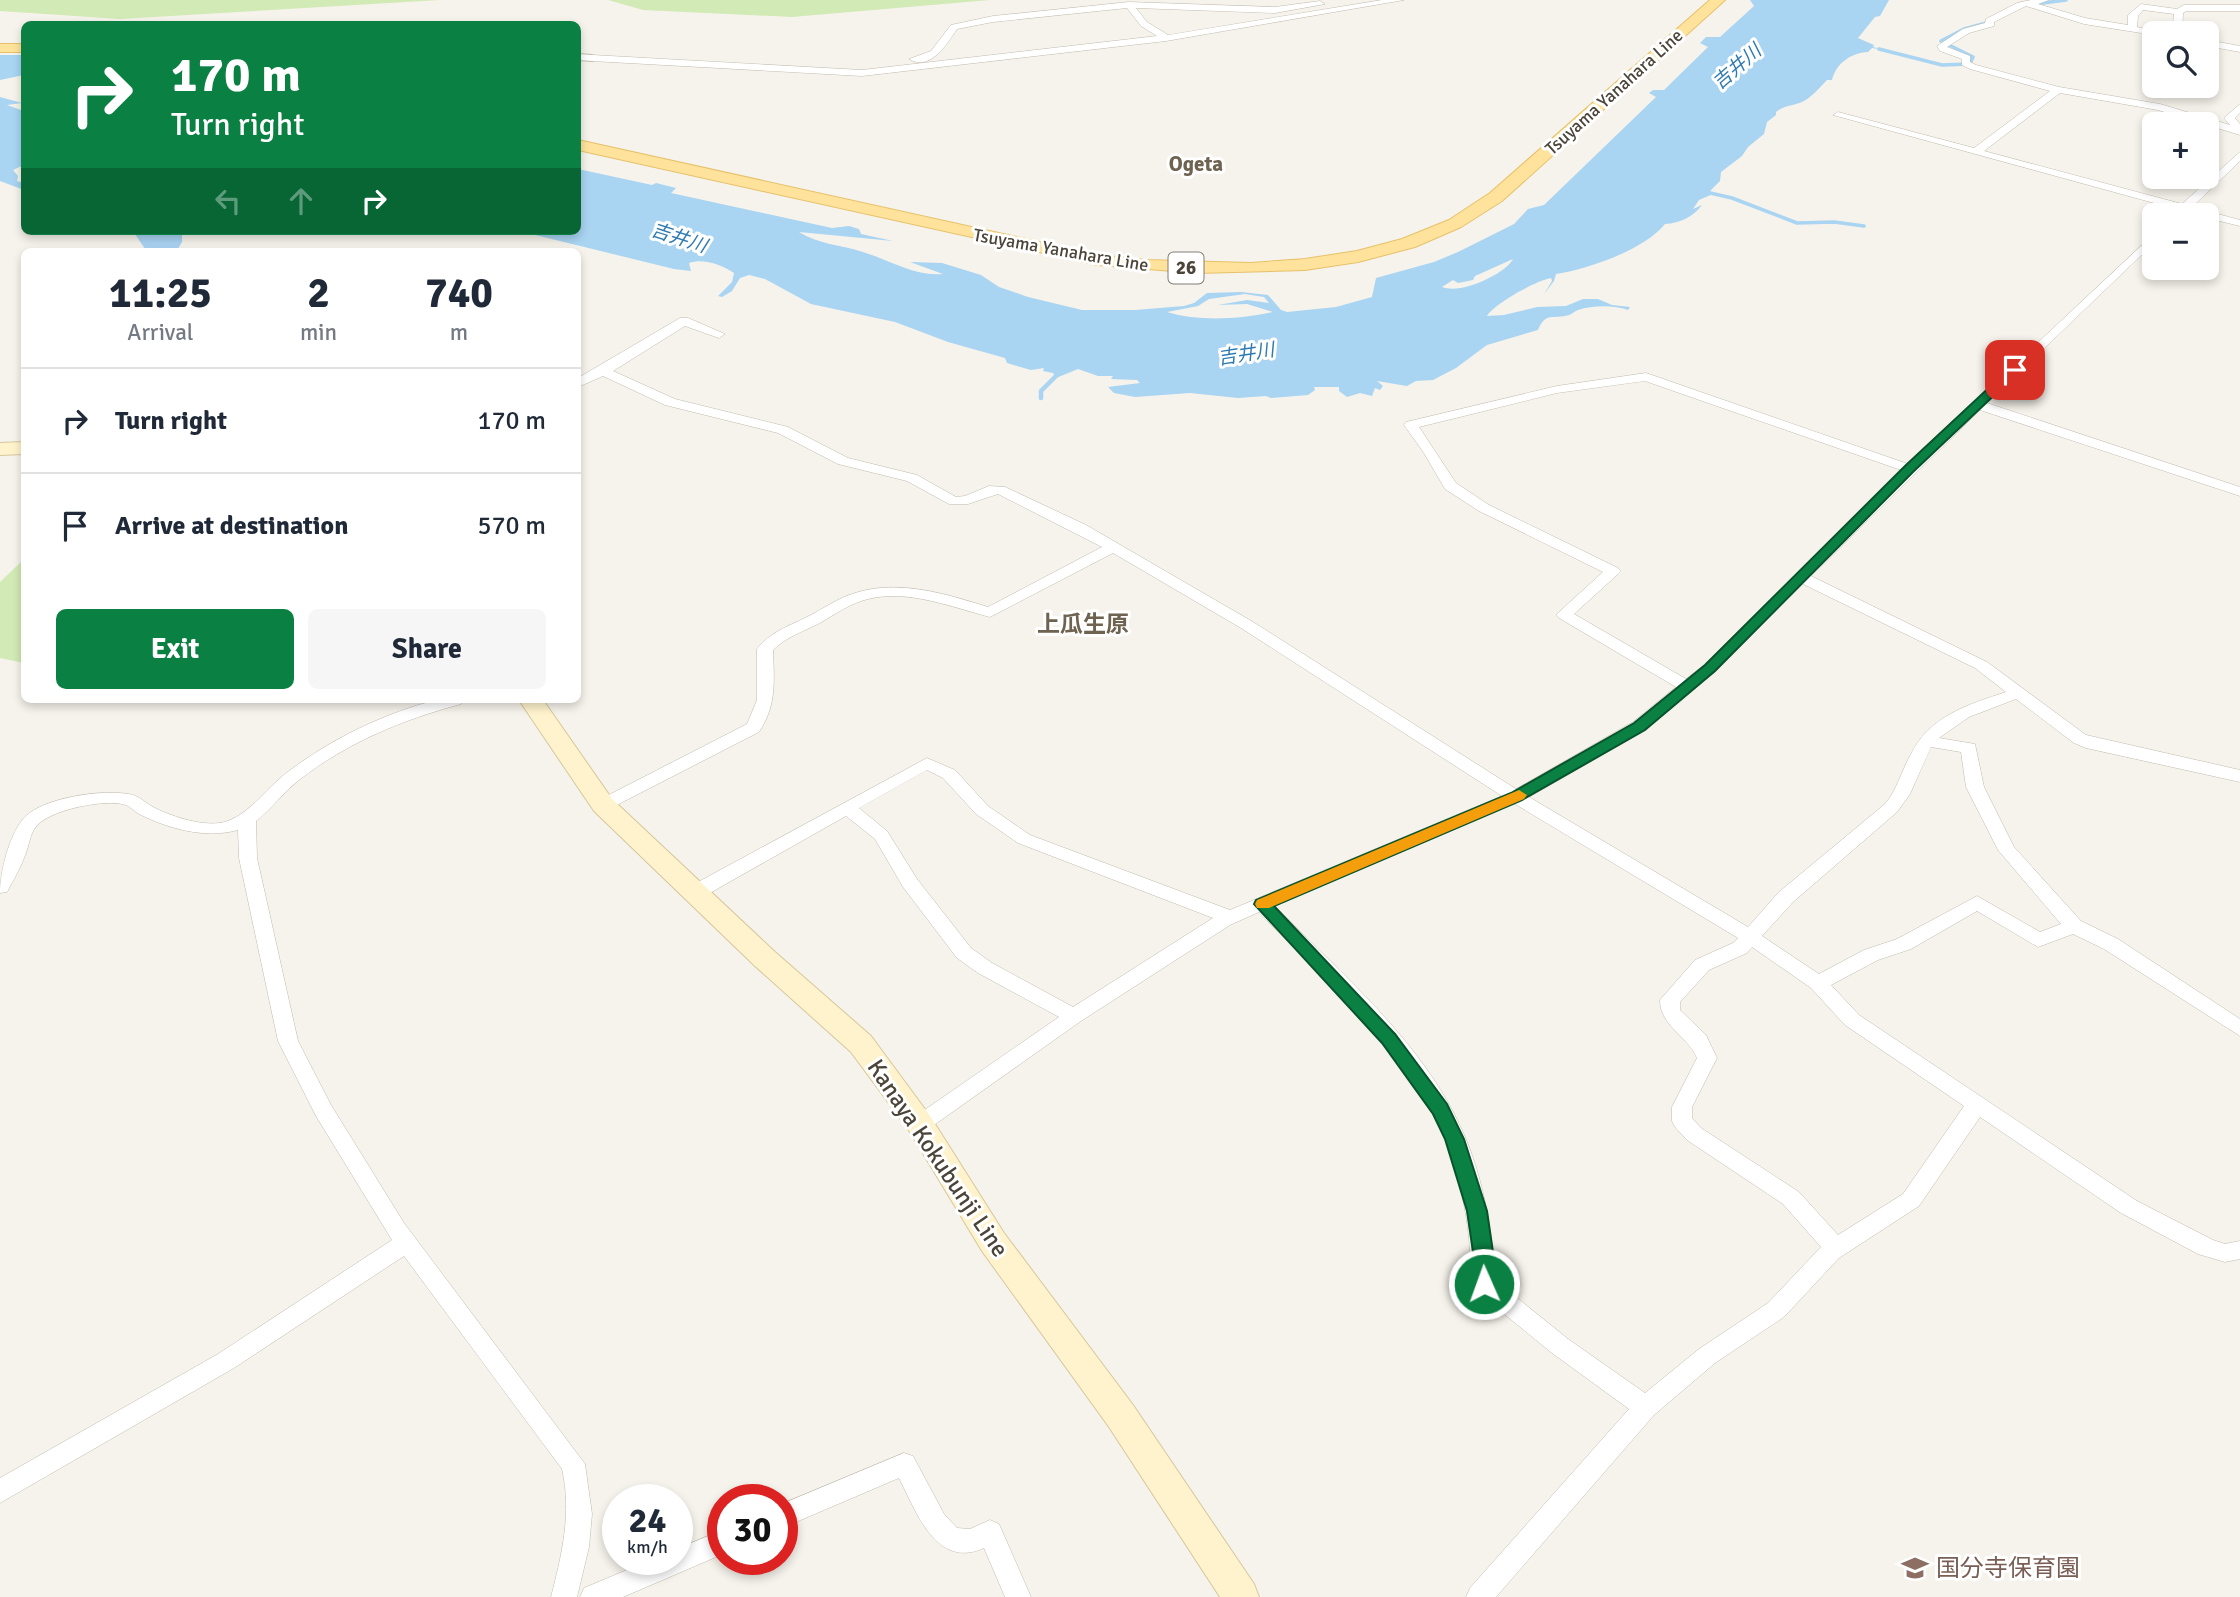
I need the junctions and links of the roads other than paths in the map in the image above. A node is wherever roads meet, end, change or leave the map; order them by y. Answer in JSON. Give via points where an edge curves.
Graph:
{"nodes":[{"id":1,"x":1399,"y":0,"type":"edge"},
{"id":2,"x":1718,"y":0,"type":"edge"},
{"id":3,"x":2044,"y":0,"type":"edge"},
{"id":4,"x":2020,"y":2,"type":"edge"},
{"id":5,"x":1129,"y":5,"type":"junction"},
{"id":6,"x":1349,"y":6,"type":"junction"},
{"id":7,"x":2240,"y":8,"type":"edge"},
{"id":8,"x":2179,"y":12,"type":"junction"},
{"id":9,"x":2178,"y":21,"type":"edge"},
{"id":10,"x":2132,"y":28,"type":"junction"},
{"id":11,"x":2142,"y":30,"type":"edge"},
{"id":12,"x":1166,"y":38,"type":"junction"},
{"id":13,"x":2219,"y":45,"type":"edge"},
{"id":14,"x":0,"y":48,"type":"edge"},
{"id":15,"x":21,"y":48,"type":"edge"},
{"id":16,"x":2240,"y":49,"type":"edge"},
{"id":17,"x":581,"y":57,"type":"edge"},
{"id":18,"x":592,"y":58,"type":"joint"},
{"id":19,"x":909,"y":69,"type":"junction"},
{"id":20,"x":2059,"y":90,"type":"junction"},
{"id":21,"x":2240,"y":107,"type":"edge"},
{"id":22,"x":1838,"y":115,"type":"dead end"},
{"id":23,"x":2240,"y":131,"type":"edge"},
{"id":24,"x":581,"y":146,"type":"edge"},
{"id":25,"x":1976,"y":152,"type":"junction"},
{"id":26,"x":2240,"y":155,"type":"edge"},
{"id":27,"x":2150,"y":203,"type":"edge"},
{"id":28,"x":2190,"y":203,"type":"edge"},
{"id":29,"x":2219,"y":219,"type":"edge"},
{"id":30,"x":2240,"y":223,"type":"edge"},
{"id":31,"x":2142,"y":248,"type":"edge"},
{"id":32,"x":719,"y":334,"type":"dead end"},
{"id":33,"x":603,"y":371,"type":"junction"},
{"id":34,"x":581,"y":382,"type":"edge"},
{"id":35,"x":1978,"y":404,"type":"junction"},
{"id":36,"x":21,"y":448,"type":"edge"},
{"id":37,"x":0,"y":449,"type":"edge"},
{"id":38,"x":1910,"y":469,"type":"junction"},
{"id":39,"x":2240,"y":492,"type":"edge"},
{"id":40,"x":1113,"y":547,"type":"junction"},
{"id":41,"x":1802,"y":577,"type":"junction"},
{"id":42,"x":1688,"y":687,"type":"junction"},
{"id":43,"x":2018,"y":692,"type":"junction"},
{"id":44,"x":443,"y":703,"type":"edge"},
{"id":45,"x":533,"y":703,"type":"edge"},
{"id":46,"x":1927,"y":741,"type":"junction"},
{"id":47,"x":2240,"y":776,"type":"edge"},
{"id":48,"x":1516,"y":797,"type":"junction"},
{"id":49,"x":603,"y":805,"type":"junction"},
{"id":50,"x":847,"y":808,"type":"junction"},
{"id":51,"x":247,"y":820,"type":"junction"},
{"id":52,"x":0,"y":887,"type":"edge"},
{"id":53,"x":695,"y":893,"type":"junction"},
{"id":54,"x":1262,"y":904,"type":"junction"},
{"id":55,"x":1230,"y":917,"type":"junction"},
{"id":56,"x":2074,"y":926,"type":"junction"},
{"id":57,"x":1749,"y":936,"type":"junction"},
{"id":58,"x":1818,"y":983,"type":"junction"},
{"id":59,"x":1074,"y":1016,"type":"junction"},
{"id":60,"x":2240,"y":1029,"type":"edge"},
{"id":61,"x":1977,"y":1104,"type":"junction"},
{"id":62,"x":920,"y":1124,"type":"junction"},
{"id":63,"x":407,"y":1242,"type":"junction"},
{"id":64,"x":1836,"y":1248,"type":"junction"},
{"id":65,"x":2240,"y":1250,"type":"edge"},
{"id":66,"x":1646,"y":1407,"type":"junction"},
{"id":67,"x":0,"y":1492,"type":"edge"},
{"id":68,"x":798,"y":1509,"type":"edge"},
{"id":69,"x":707,"y":1549,"type":"edge"},
{"id":70,"x":564,"y":1597,"type":"edge"},
{"id":71,"x":593,"y":1597,"type":"edge"},
{"id":72,"x":1017,"y":1597,"type":"edge"},
{"id":73,"x":1241,"y":1597,"type":"edge"},
{"id":74,"x":1479,"y":1597,"type":"edge"}],
"edges":[{"from":1,"to":6,"type":"street"},
{"from":2,"to":24,"type":"main road","name":"Tsuyama Yanahara Line","number":"26","via":[[1470,216],[1413,241],[1314,262],[1214,269],[1098,260]]},
{"from":3,"to":4,"type":"street"},
{"from":4,"to":10,"type":"street","via":[[2084,21]]},
{"from":4,"to":20,"type":"street","via":[[1989,21],[1991,24],[1966,31],[1943,49],[1967,58],[1965,63],[1973,67]]},
{"from":5,"to":6,"type":"street","via":[[1244,10]]},
{"from":5,"to":12,"type":"street","via":[[1144,24]]},
{"from":5,"to":19,"type":"street","via":[[962,24],[954,27],[942,49],[906,60]]},
{"from":6,"to":12,"type":"street"},
{"from":7,"to":8,"type":"street","via":[[2190,7]]},
{"from":8,"to":9,"type":"street"},
{"from":8,"to":10,"type":"street","via":[[2141,7],[2133,15]]},
{"from":10,"to":11,"type":"street"},
{"from":12,"to":19,"type":"street"},
{"from":13,"to":16,"type":"street"},
{"from":14,"to":15,"type":"main road"},
{"from":17,"to":18,"type":"street"},
{"from":18,"to":19,"type":"street","via":[[842,73]]},
{"from":20,"to":23,"type":"street","via":[[2160,107]]},
{"from":20,"to":25,"type":"street"},
{"from":21,"to":23,"type":"street","via":[[2229,118]]},
{"from":22,"to":25,"type":"street"},
{"from":25,"to":27,"type":"street"},
{"from":26,"to":28,"type":"street"},
{"from":29,"to":30,"type":"street"},
{"from":31,"to":35,"type":"street"},
{"from":32,"to":33,"type":"street","via":[[684,321]]},
{"from":33,"to":34,"type":"street"},
{"from":33,"to":40,"type":"street","via":[[670,402],[783,430],[842,461],[912,478],[954,500],[968,500],[989,490],[1006,492]]},
{"from":35,"to":38,"type":"street"},
{"from":35,"to":39,"type":"street"},
{"from":36,"to":37,"type":"main road"},
{"from":38,"to":41,"type":"street"},
{"from":38,"to":42,"type":"street","via":[[1646,377],[1498,402],[1411,425],[1450,486],[1484,508],[1613,571],[1564,615]]},
{"from":40,"to":48,"type":"street","via":[[1247,625]]},
{"from":40,"to":49,"type":"street","via":[[990,612],[889,592],[850,601],[770,642],[765,649],[768,684],[753,728]]},
{"from":41,"to":42,"type":"street"},
{"from":41,"to":43,"type":"street","via":[[1981,664]]},
{"from":42,"to":48,"type":"street","via":[[1639,726]]},
{"from":43,"to":46,"type":"street","via":[[1949,719]]},
{"from":43,"to":47,"type":"street","via":[[2092,744]]},
{"from":44,"to":51,"type":"street","via":[[367,730],[290,778]]},
{"from":45,"to":49,"type":"main road","name":"Kanaya Kokubunji Line"},
{"from":46,"to":56,"type":"street","via":[[1969,748],[1975,787],[2007,850]]},
{"from":46,"to":57,"type":"street","via":[[1902,796],[1786,897]]},
{"from":48,"to":54,"type":"street"},
{"from":48,"to":57,"type":"street"},
{"from":49,"to":53,"type":"main road","name":"Kanaya Kokubunji Line"},
{"from":50,"to":53,"type":"street"},
{"from":50,"to":55,"type":"street","via":[[927,763],[949,774],[993,820],[1033,843]]},
{"from":50,"to":59,"type":"street","via":[[881,835],[909,883],[964,953]]},
{"from":51,"to":52,"type":"street","via":[[228,828],[207,829],[143,809],[129,799],[50,807],[28,823]]},
{"from":51,"to":63,"type":"street","via":[[248,858],[288,1041],[323,1110]]},
{"from":53,"to":62,"type":"main road","name":"Kanaya Kokubunji Line","via":[[861,1044]]},
{"from":54,"to":55,"type":"street"},
{"from":54,"to":66,"type":"street","via":[[1388,1038],[1441,1110],[1477,1211],[1484,1284]]},
{"from":55,"to":59,"type":"street"},
{"from":56,"to":58,"type":"street","via":[[2038,940],[1977,902],[1903,944]]},
{"from":56,"to":60,"type":"street","via":[[2111,944]]},
{"from":57,"to":58,"type":"street"},
{"from":57,"to":64,"type":"street","via":[[1740,948],[1694,972],[1670,1000],[1670,1013],[1699,1040],[1707,1058],[1680,1115],[1694,1134],[1791,1198]]},
{"from":58,"to":61,"type":"street","via":[[1852,1020]]},
{"from":59,"to":62,"type":"street"},
{"from":61,"to":64,"type":"street","via":[[1912,1200]]},
{"from":61,"to":65,"type":"street","via":[[2129,1207],[2206,1247],[2224,1253]]},
{"from":62,"to":73,"type":"main road","name":"Kanaya Kokubunji Line","via":[[993,1242],[1121,1416]]},
{"from":63,"to":67,"type":"street","via":[[226,1361]]},
{"from":63,"to":70,"type":"street","via":[[573,1464],[581,1514]]},
{"from":64,"to":66,"type":"street","via":[[1776,1310],[1707,1356]]},
{"from":66,"to":74,"type":"street"},
{"from":68,"to":72,"type":"street","via":[[904,1464],[935,1522],[951,1539],[972,1541],[990,1532]]},
{"from":69,"to":71,"type":"street"}]}
